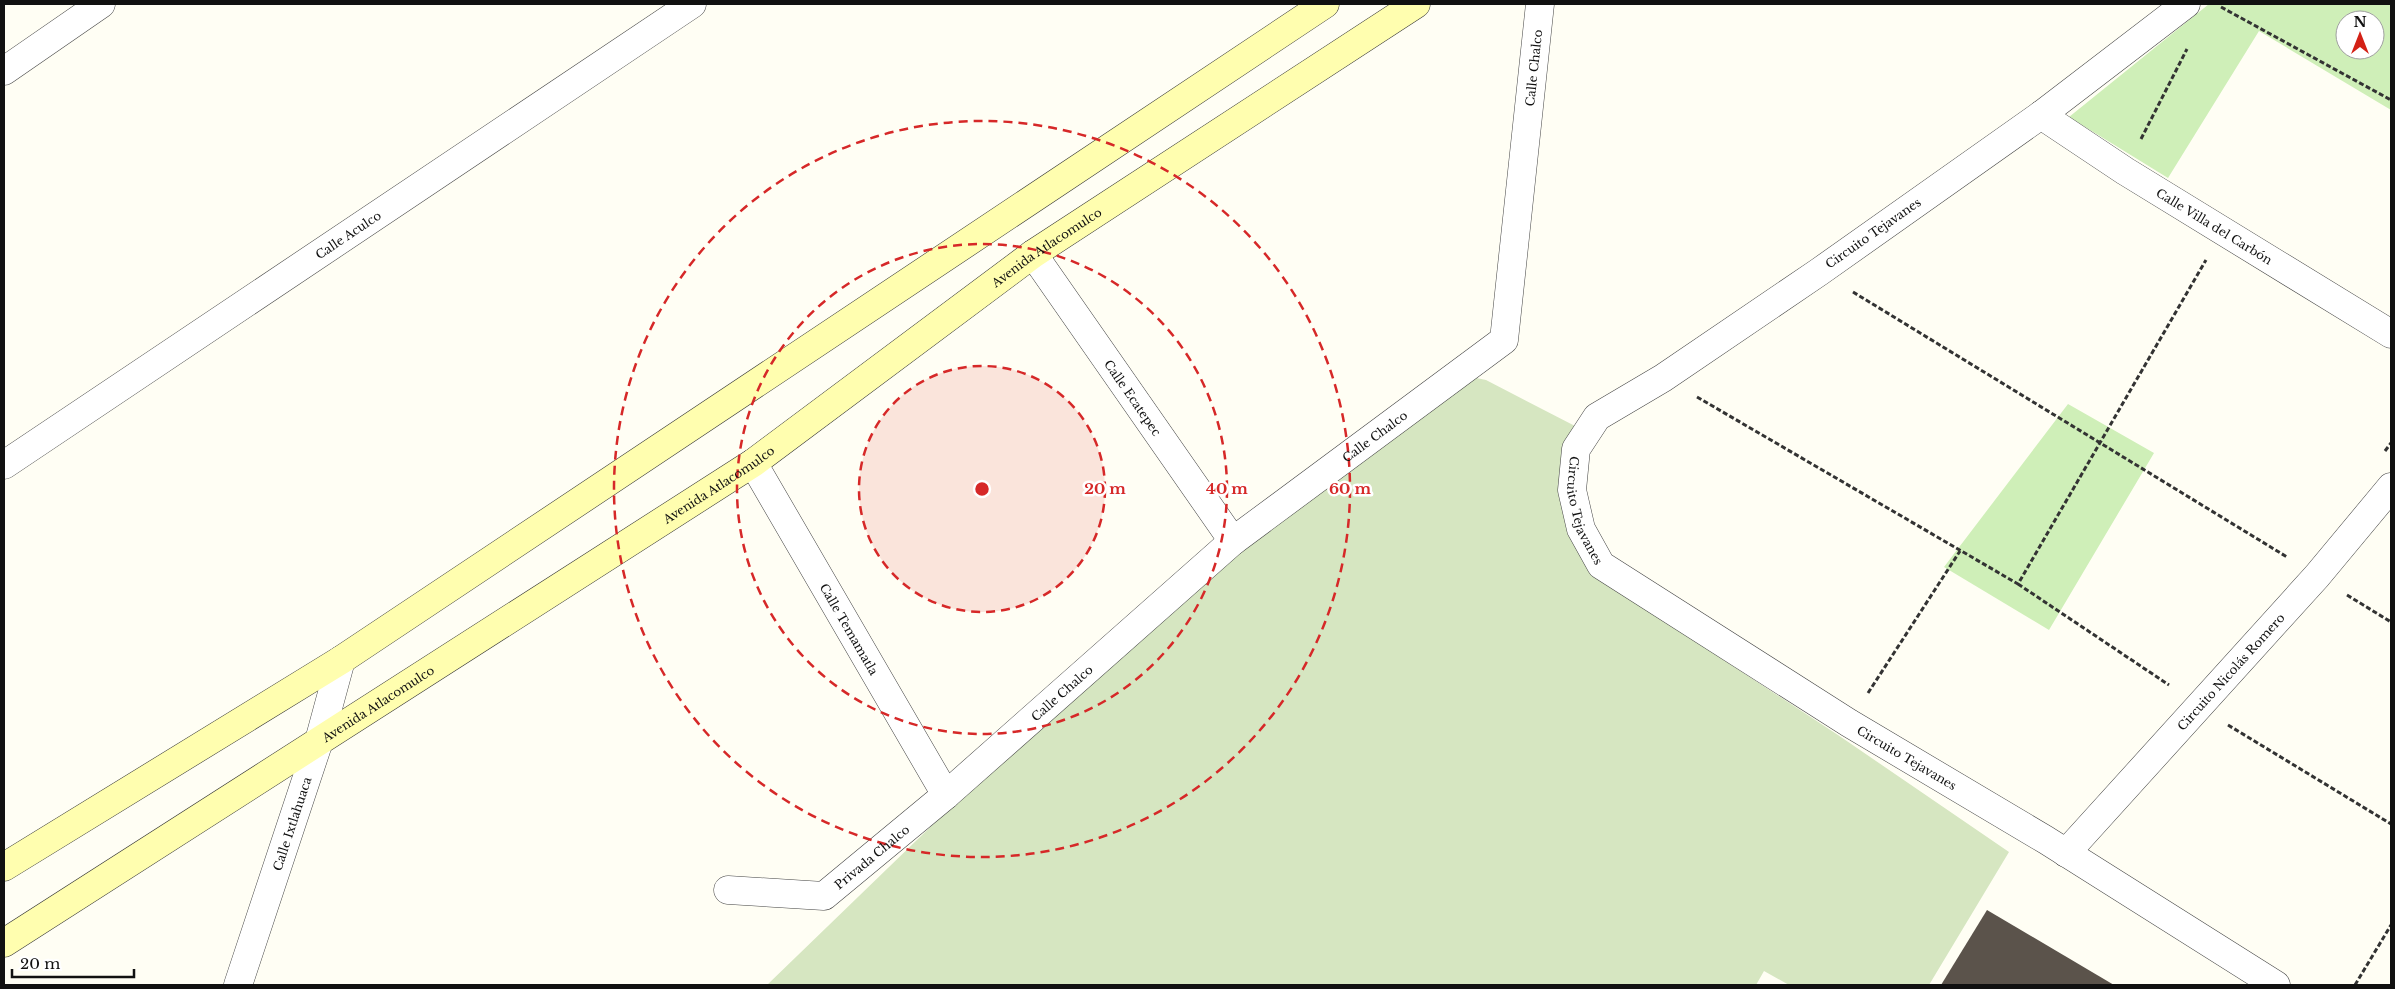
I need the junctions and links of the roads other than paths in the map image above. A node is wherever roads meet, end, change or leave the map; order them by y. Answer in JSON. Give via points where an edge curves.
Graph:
{"nodes":[{"id":1,"x":101,"y":4,"type":"edge"},
{"id":2,"x":692,"y":4,"type":"edge"},
{"id":3,"x":1325,"y":4,"type":"edge"},
{"id":4,"x":1416,"y":4,"type":"edge"},
{"id":5,"x":1540,"y":4,"type":"edge"},
{"id":6,"x":2186,"y":4,"type":"edge"},
{"id":7,"x":4,"y":71,"type":"edge"},
{"id":8,"x":2041,"y":115,"type":"junction"},
{"id":9,"x":1033,"y":254,"type":"junction"},
{"id":10,"x":2391,"y":334,"type":"edge"},
{"id":11,"x":753,"y":463,"type":"junction"},
{"id":12,"x":4,"y":465,"type":"edge"},
{"id":13,"x":2391,"y":488,"type":"edge"},
{"id":14,"x":1234,"y":541,"type":"junction"},
{"id":15,"x":341,"y":660,"type":"junction"},
{"id":16,"x":319,"y":741,"type":"junction"},
{"id":17,"x":946,"y":796,"type":"junction"},
{"id":18,"x":2066,"y":853,"type":"junction"},
{"id":19,"x":4,"y":867,"type":"edge"},
{"id":20,"x":728,"y":890,"type":"dead end"},
{"id":21,"x":4,"y":943,"type":"edge"},
{"id":22,"x":238,"y":985,"type":"edge"},
{"id":23,"x":2276,"y":985,"type":"edge"}],
"edges":[{"from":1,"to":7,"type":"street"},
{"from":2,"to":12,"type":"street","name":"Calle Aculco"},
{"from":3,"to":15,"type":"main road"},
{"from":4,"to":9,"type":"main road","name":"Avenida Atlacomulco"},
{"from":5,"to":14,"type":"street","name":"Calle Chalco","via":[[1504,340]]},
{"from":6,"to":8,"type":"street","name":"Circuito Tejavanes"},
{"from":8,"to":10,"type":"street","name":"Calle Villa del Carbón","via":[[2125,171]]},
{"from":8,"to":18,"type":"street","name":"Circuito Tejavanes","via":[[1819,272],[1663,378],[1597,417],[1576,449],[1572,490],[1581,530],[1601,566],[1849,723]]},
{"from":9,"to":11,"type":"main road","name":"Avenida Atlacomulco"},
{"from":9,"to":14,"type":"street","name":"Calle Ecatepec"},
{"from":11,"to":16,"type":"main road","name":"Avenida Atlacomulco"},
{"from":11,"to":17,"type":"street","name":"Calle Temamatla"},
{"from":13,"to":18,"type":"street","name":"Circuito Nicolás Romero","via":[[2317,576]]},
{"from":14,"to":17,"type":"street","name":"Calle Chalco"},
{"from":15,"to":16,"type":"street","name":"Calle Ixtlahuaca"},
{"from":15,"to":19,"type":"main road"},
{"from":16,"to":21,"type":"main road","name":"Avenida Atlacomulco"},
{"from":16,"to":22,"type":"street","name":"Calle Ixtlahuaca"},
{"from":17,"to":20,"type":"street","name":"Privada Chalco","via":[[824,896]]},
{"from":18,"to":23,"type":"street","name":"Circuito Tejavanes"}]}
